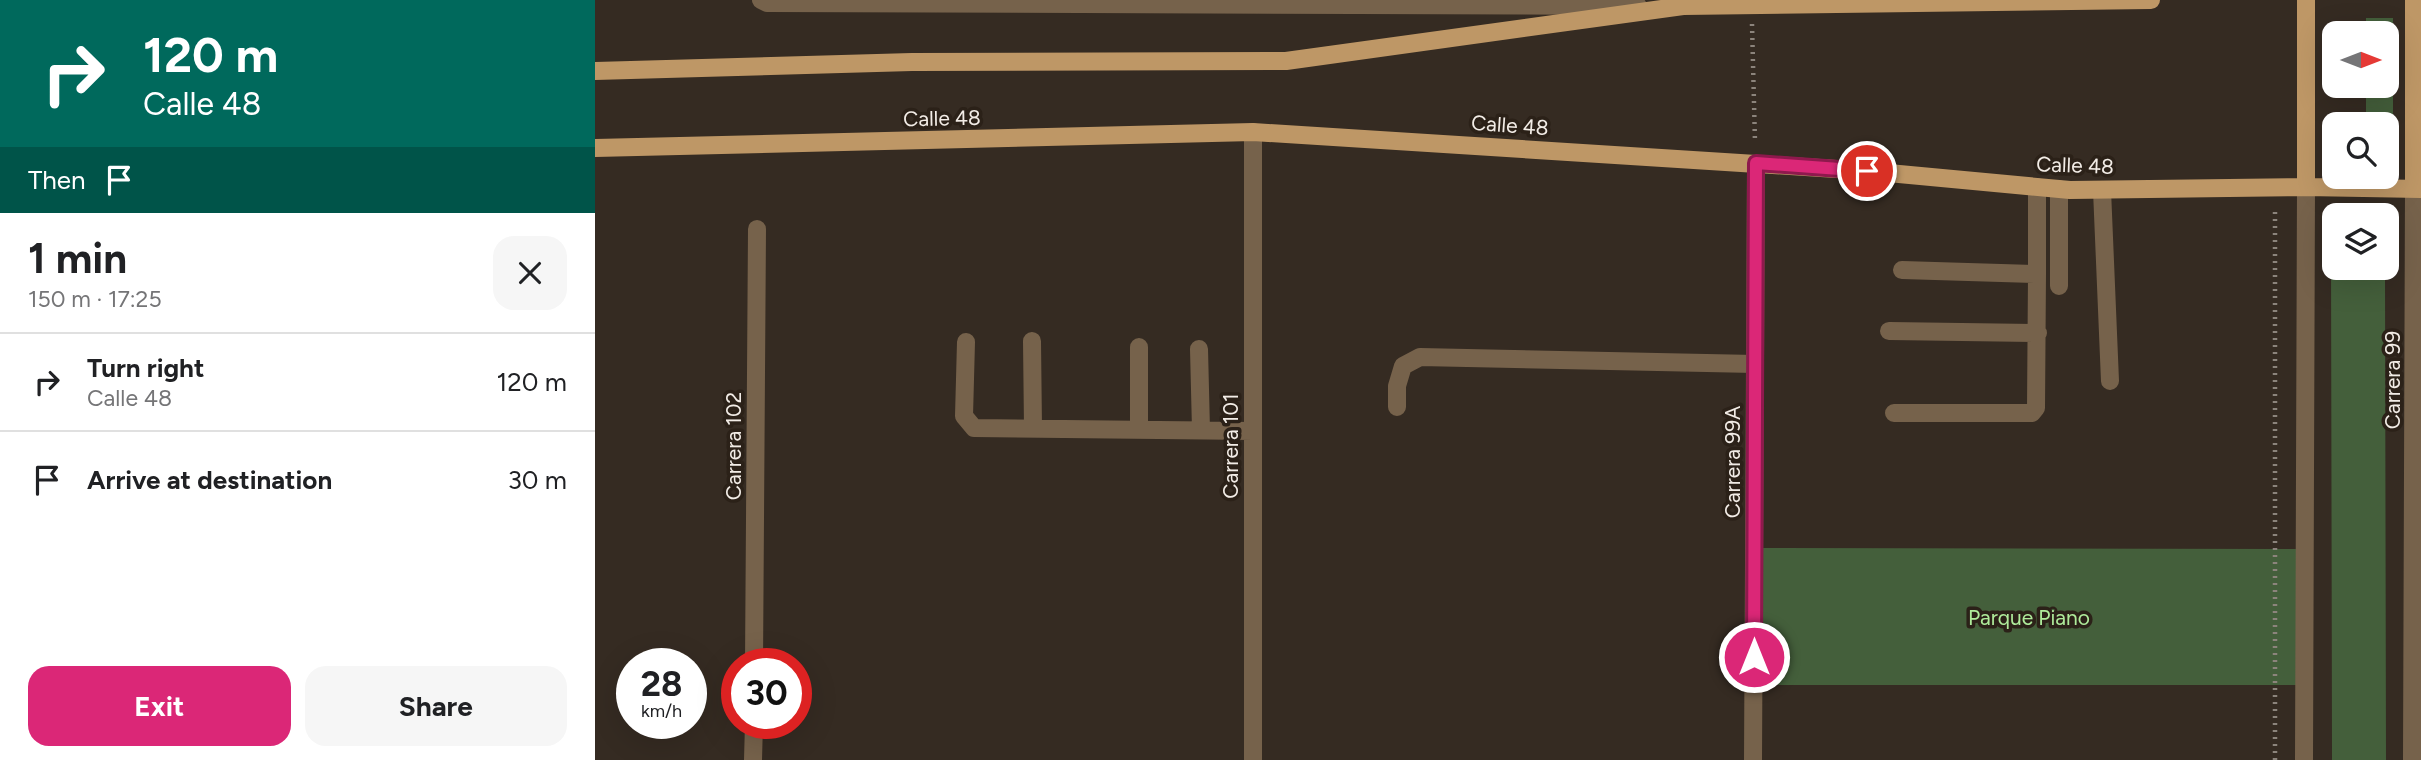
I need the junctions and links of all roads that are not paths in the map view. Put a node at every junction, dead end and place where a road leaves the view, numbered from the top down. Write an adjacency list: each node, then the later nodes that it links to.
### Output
1 (761, 0): 6 (street)
2 (2137, 0): 3 (main road); 9 (main road)
3 (2151, 0)
4 (2307, 0): 16 (main road)
5 (2414, 0): 18 (main road, Carrera 99)
6 (1046, 3): 7 (street)
7 (1083, 3): 8 (street)
8 (1256, 3): 10 (street)
9 (1751, 3): 10 (main road)
10 (1683, 6): 11 (main road)
11 (595, 71)
12 (1253, 132): 13 (main road, Calle 48); 14 (main road, Calle 48); 37 (street, Carrera 101)
13 (595, 148)
14 (1756, 163): 15 (main road, Calle 48); 30 (street, Carrera 99A)
15 (2037, 187): 17 (main road, Calle 48); 22 (street)
16 (2306, 187): 18 (main road, Calle 48); 19 (main road, Calle 48); 43 (street)
17 (2059, 189): 19 (main road, Calle 48); 23 (street)
18 (2418, 189): 44 (street, Carrera 99)
19 (2102, 190): 31 (street)
20 (757, 229): 38 (street, Carrera 102)
21 (1902, 270): 22 (street)
22 (2037, 274): 25 (street)
23 (2059, 286)
24 (1889, 331): 25 (street)
25 (2038, 333): 33 (street)
26 (1032, 341): 34 (street)
27 (966, 342): 34 (street)
28 (1139, 346): 35 (street)
29 (1199, 349): 36 (street)
30 (1755, 364): 32 (street); 42 (street, Carrera 99A)
31 (2110, 381)
32 (1397, 407)
33 (1894, 413)
34 (1033, 428): 35 (street)
35 (1139, 429): 36 (street)
36 (1201, 430): 37 (street)
37 (1253, 431): 41 (street, Carrera 101)
38 (754, 648)
39 (754, 739): 40 (street)
40 (753, 760)
41 (1253, 760)
42 (1753, 760)
43 (2304, 760)
44 (2413, 760)

